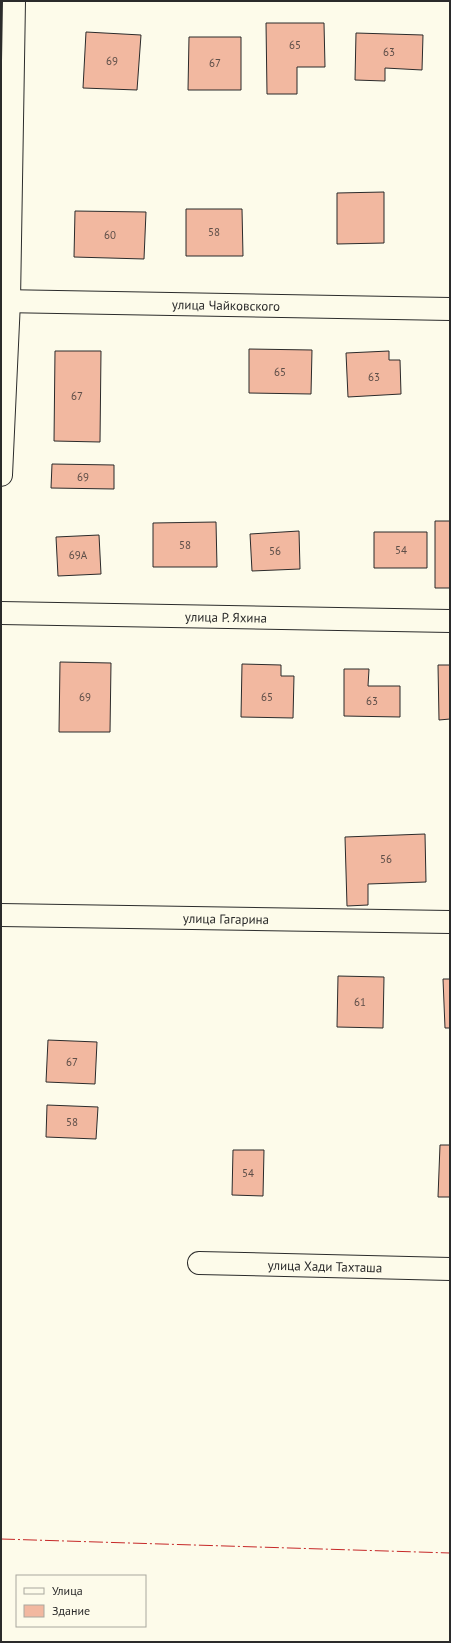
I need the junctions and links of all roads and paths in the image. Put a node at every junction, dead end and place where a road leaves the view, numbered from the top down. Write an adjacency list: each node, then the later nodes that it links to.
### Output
1 (14, 1): 2 (street)
2 (5, 301): 3 (street, улица Чайковского); 4 (street)
3 (450, 309)
4 (1, 475)
5 (1, 613): 6 (street, улица Р. Яхина)
6 (450, 620)
7 (1, 915): 8 (street, улица Гагарина)
8 (450, 922)
9 (200, 1263): 10 (street, улица Хади Тахташа)
10 (450, 1269)

